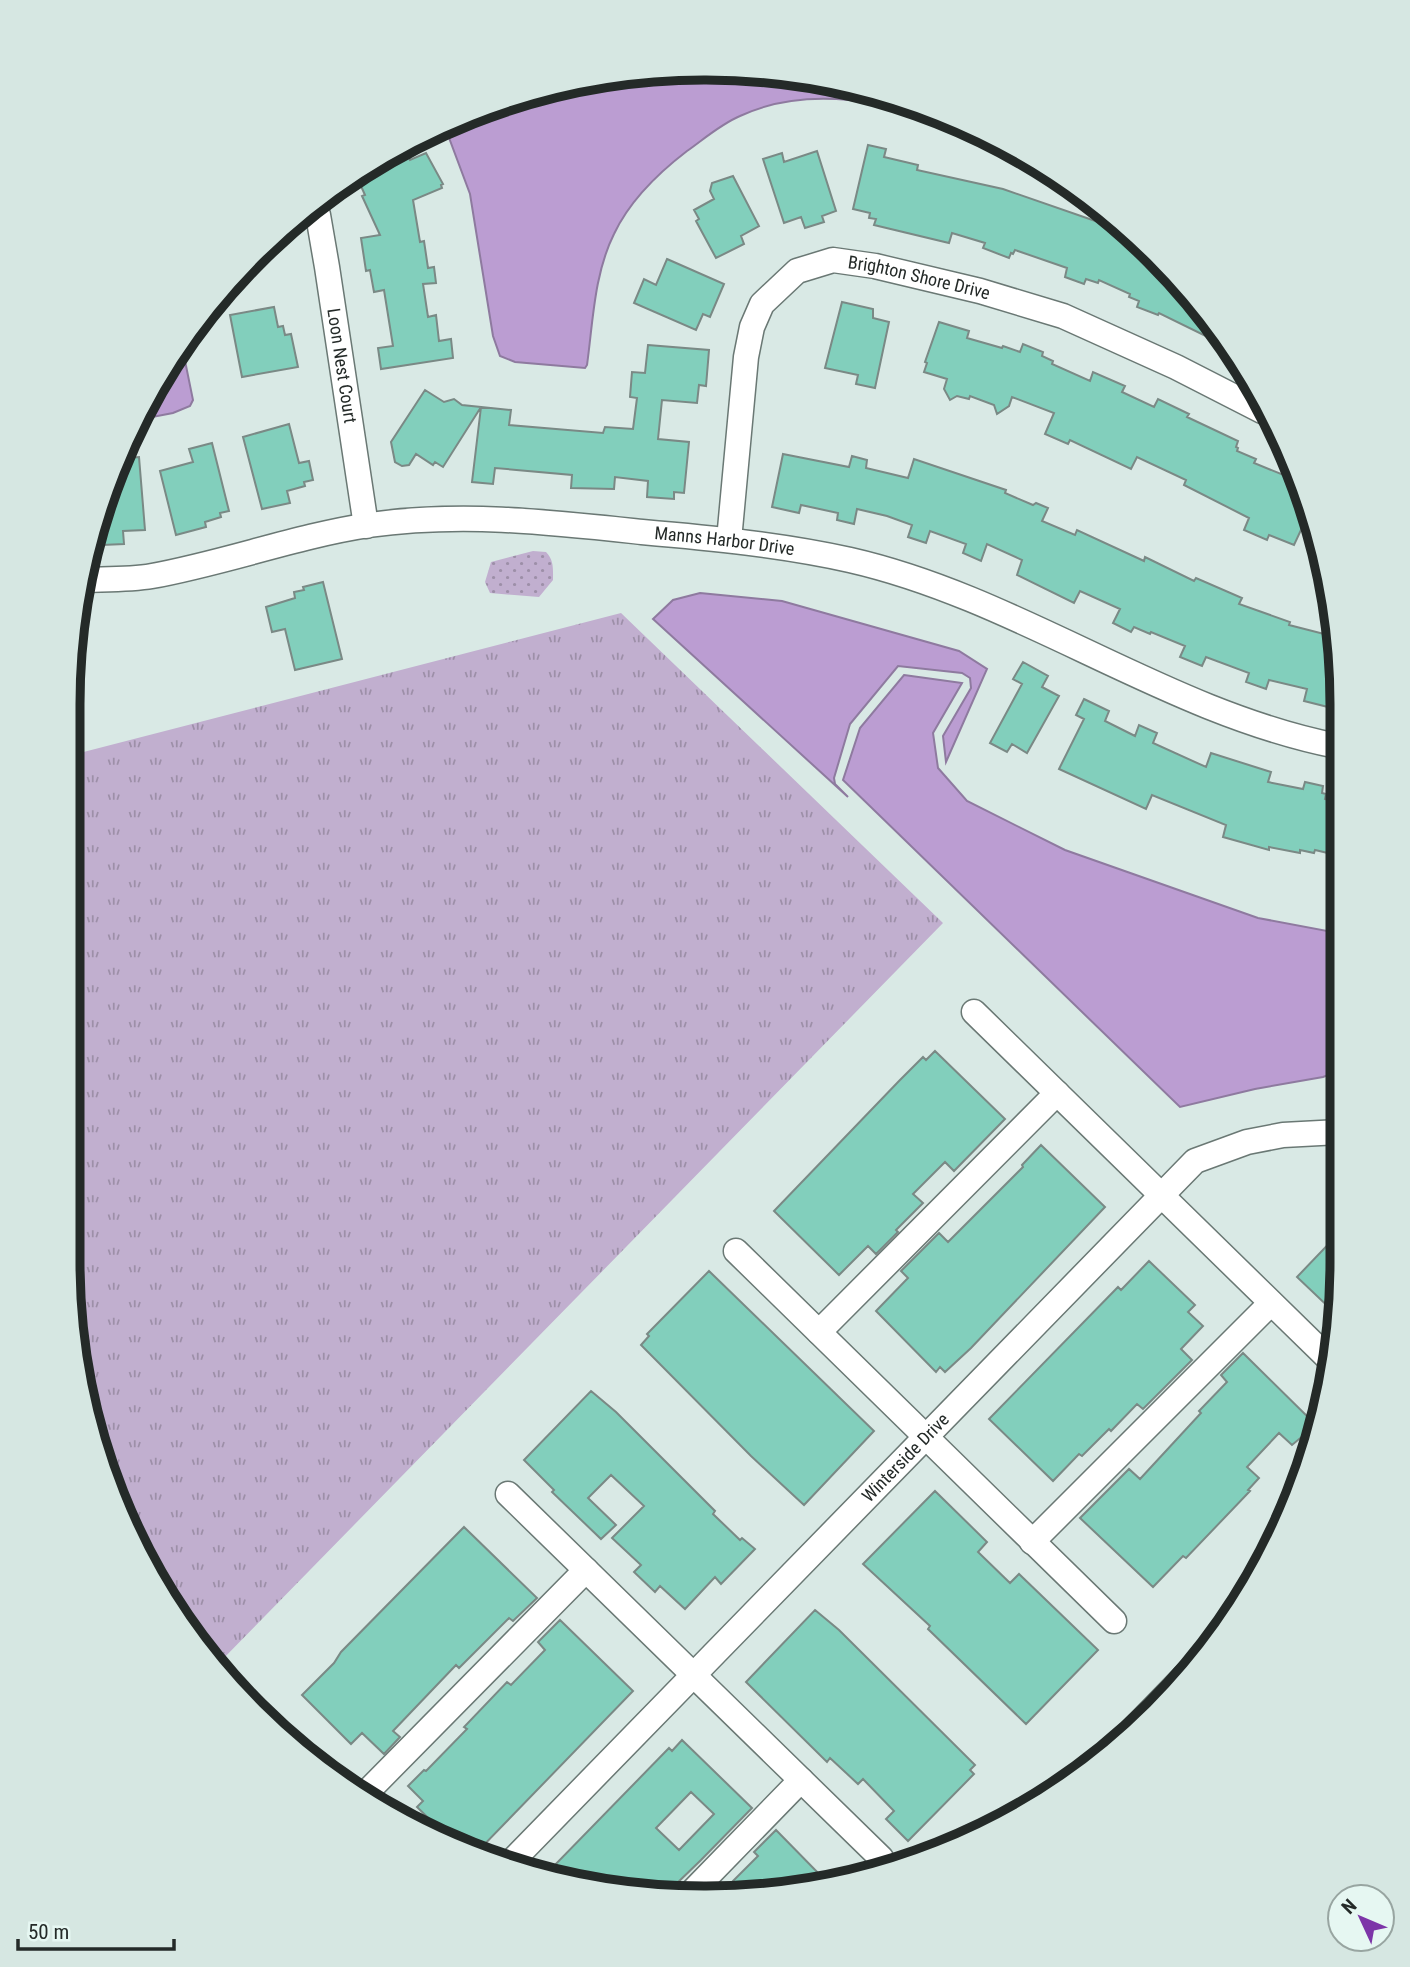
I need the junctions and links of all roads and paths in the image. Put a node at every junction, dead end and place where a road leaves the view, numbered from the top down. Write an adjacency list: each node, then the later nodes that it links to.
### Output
1 (318, 215): 3 (street, Loon Nest Court)
2 (1253, 406): 4 (street, Brighton Shore Drive)
3 (366, 526): 4 (street, Manns Harbor Drive); 5 (street, Manns Harbor Drive)
4 (729, 540): 6 (street, Manns Harbor Drive)
5 (93, 579)
6 (1330, 744)
7 (974, 1012): 8 (street)
8 (1057, 1093): 10 (street); 13 (street)
9 (1330, 1132): 10 (street, Winterside Drive)
10 (1161, 1195): 12 (street); 15 (street, Winterside Drive)
11 (736, 1251): 13 (street)
12 (1271, 1303): 14 (street); 17 (street)
13 (819, 1332): 15 (street)
14 (1323, 1353)
15 (926, 1437): 17 (street); 20 (street, Winterside Drive)
16 (508, 1494): 18 (street)
17 (1032, 1542): 19 (street)
18 (586, 1570): 20 (street); 22 (street)
19 (1114, 1621)
20 (694, 1675): 21 (street); 23 (street, Winterside Drive)
21 (801, 1780): 24 (street); 25 (street)
22 (370, 1789)
23 (516, 1857)
24 (881, 1858)
25 (698, 1886)

